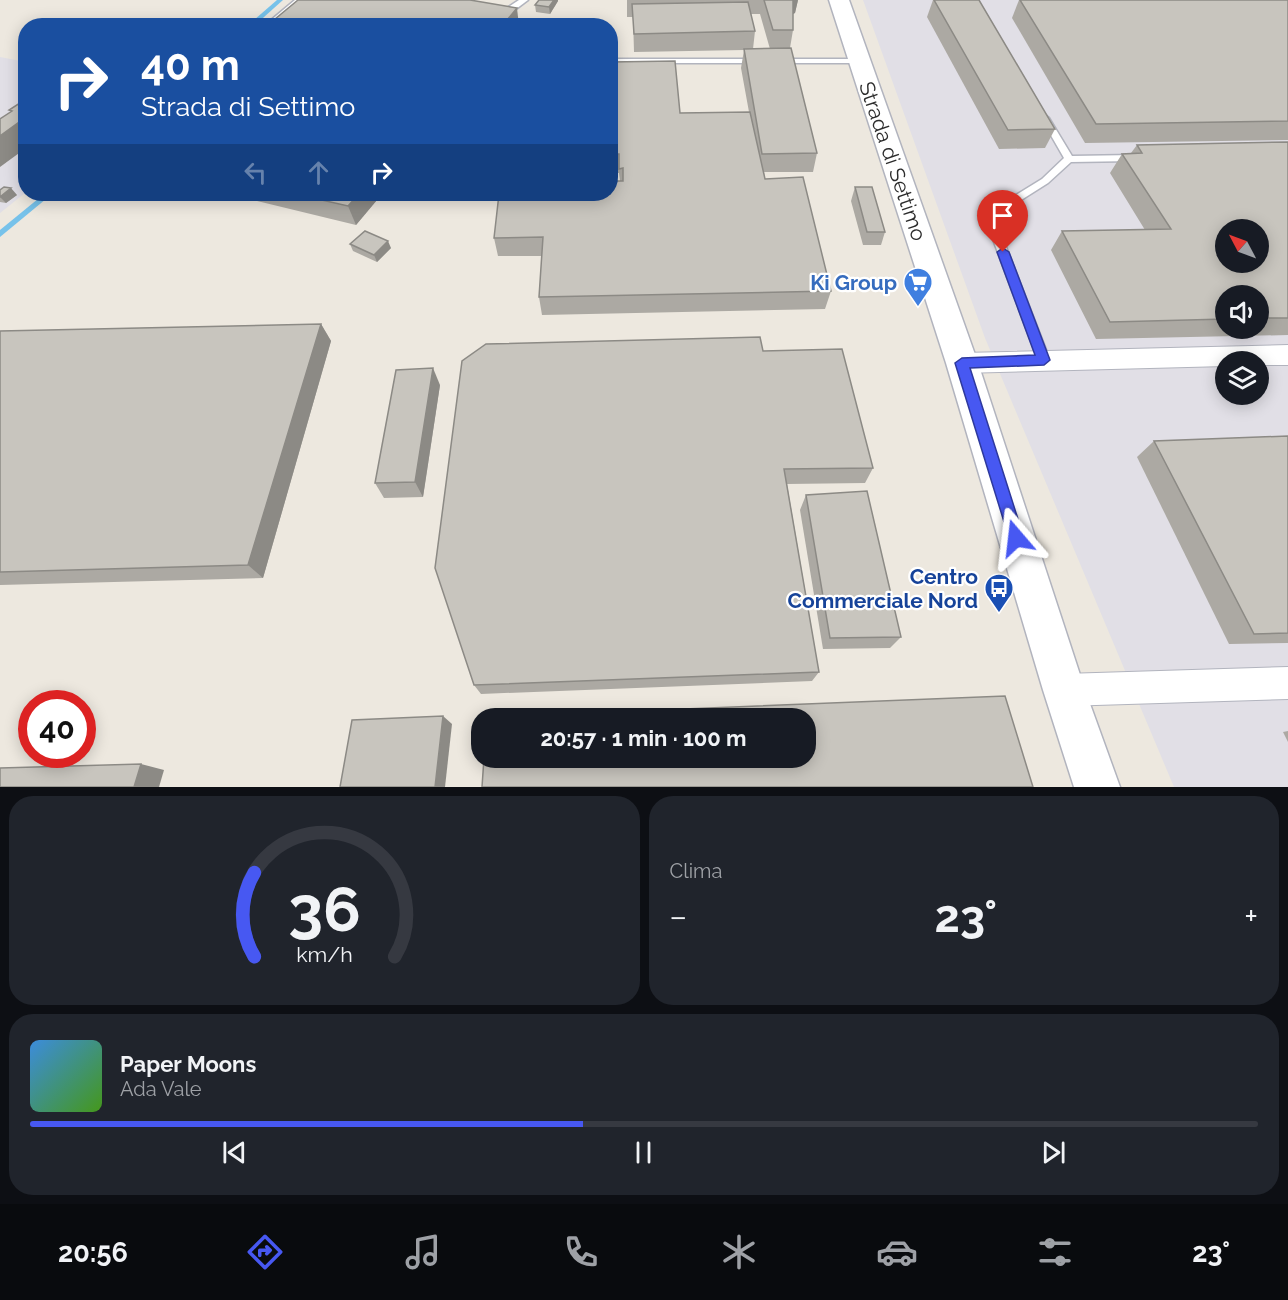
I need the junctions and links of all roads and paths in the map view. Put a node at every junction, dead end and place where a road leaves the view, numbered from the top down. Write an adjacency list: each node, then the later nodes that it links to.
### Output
1 (299, 0): 5 (lane)
2 (839, 0): 7 (street, Strada di Settimo)
3 (518, 2): 4 (lane)
4 (501, 16)
5 (278, 18)
6 (618, 61): 7 (lane)
7 (859, 61): 13 (street, Strada di Settimo)
8 (1040, 110): 10 (lane)
9 (1149, 158): 10 (lane)
10 (1069, 159): 12 (lane)
11 (1288, 354): 12 (street)
12 (1044, 360): 13 (street)
13 (962, 363): 15 (street, Strada di Settimo)
14 (1288, 683): 15 (street)
15 (1064, 690): 16 (street, Strada di Settimo)
16 (1096, 787)

